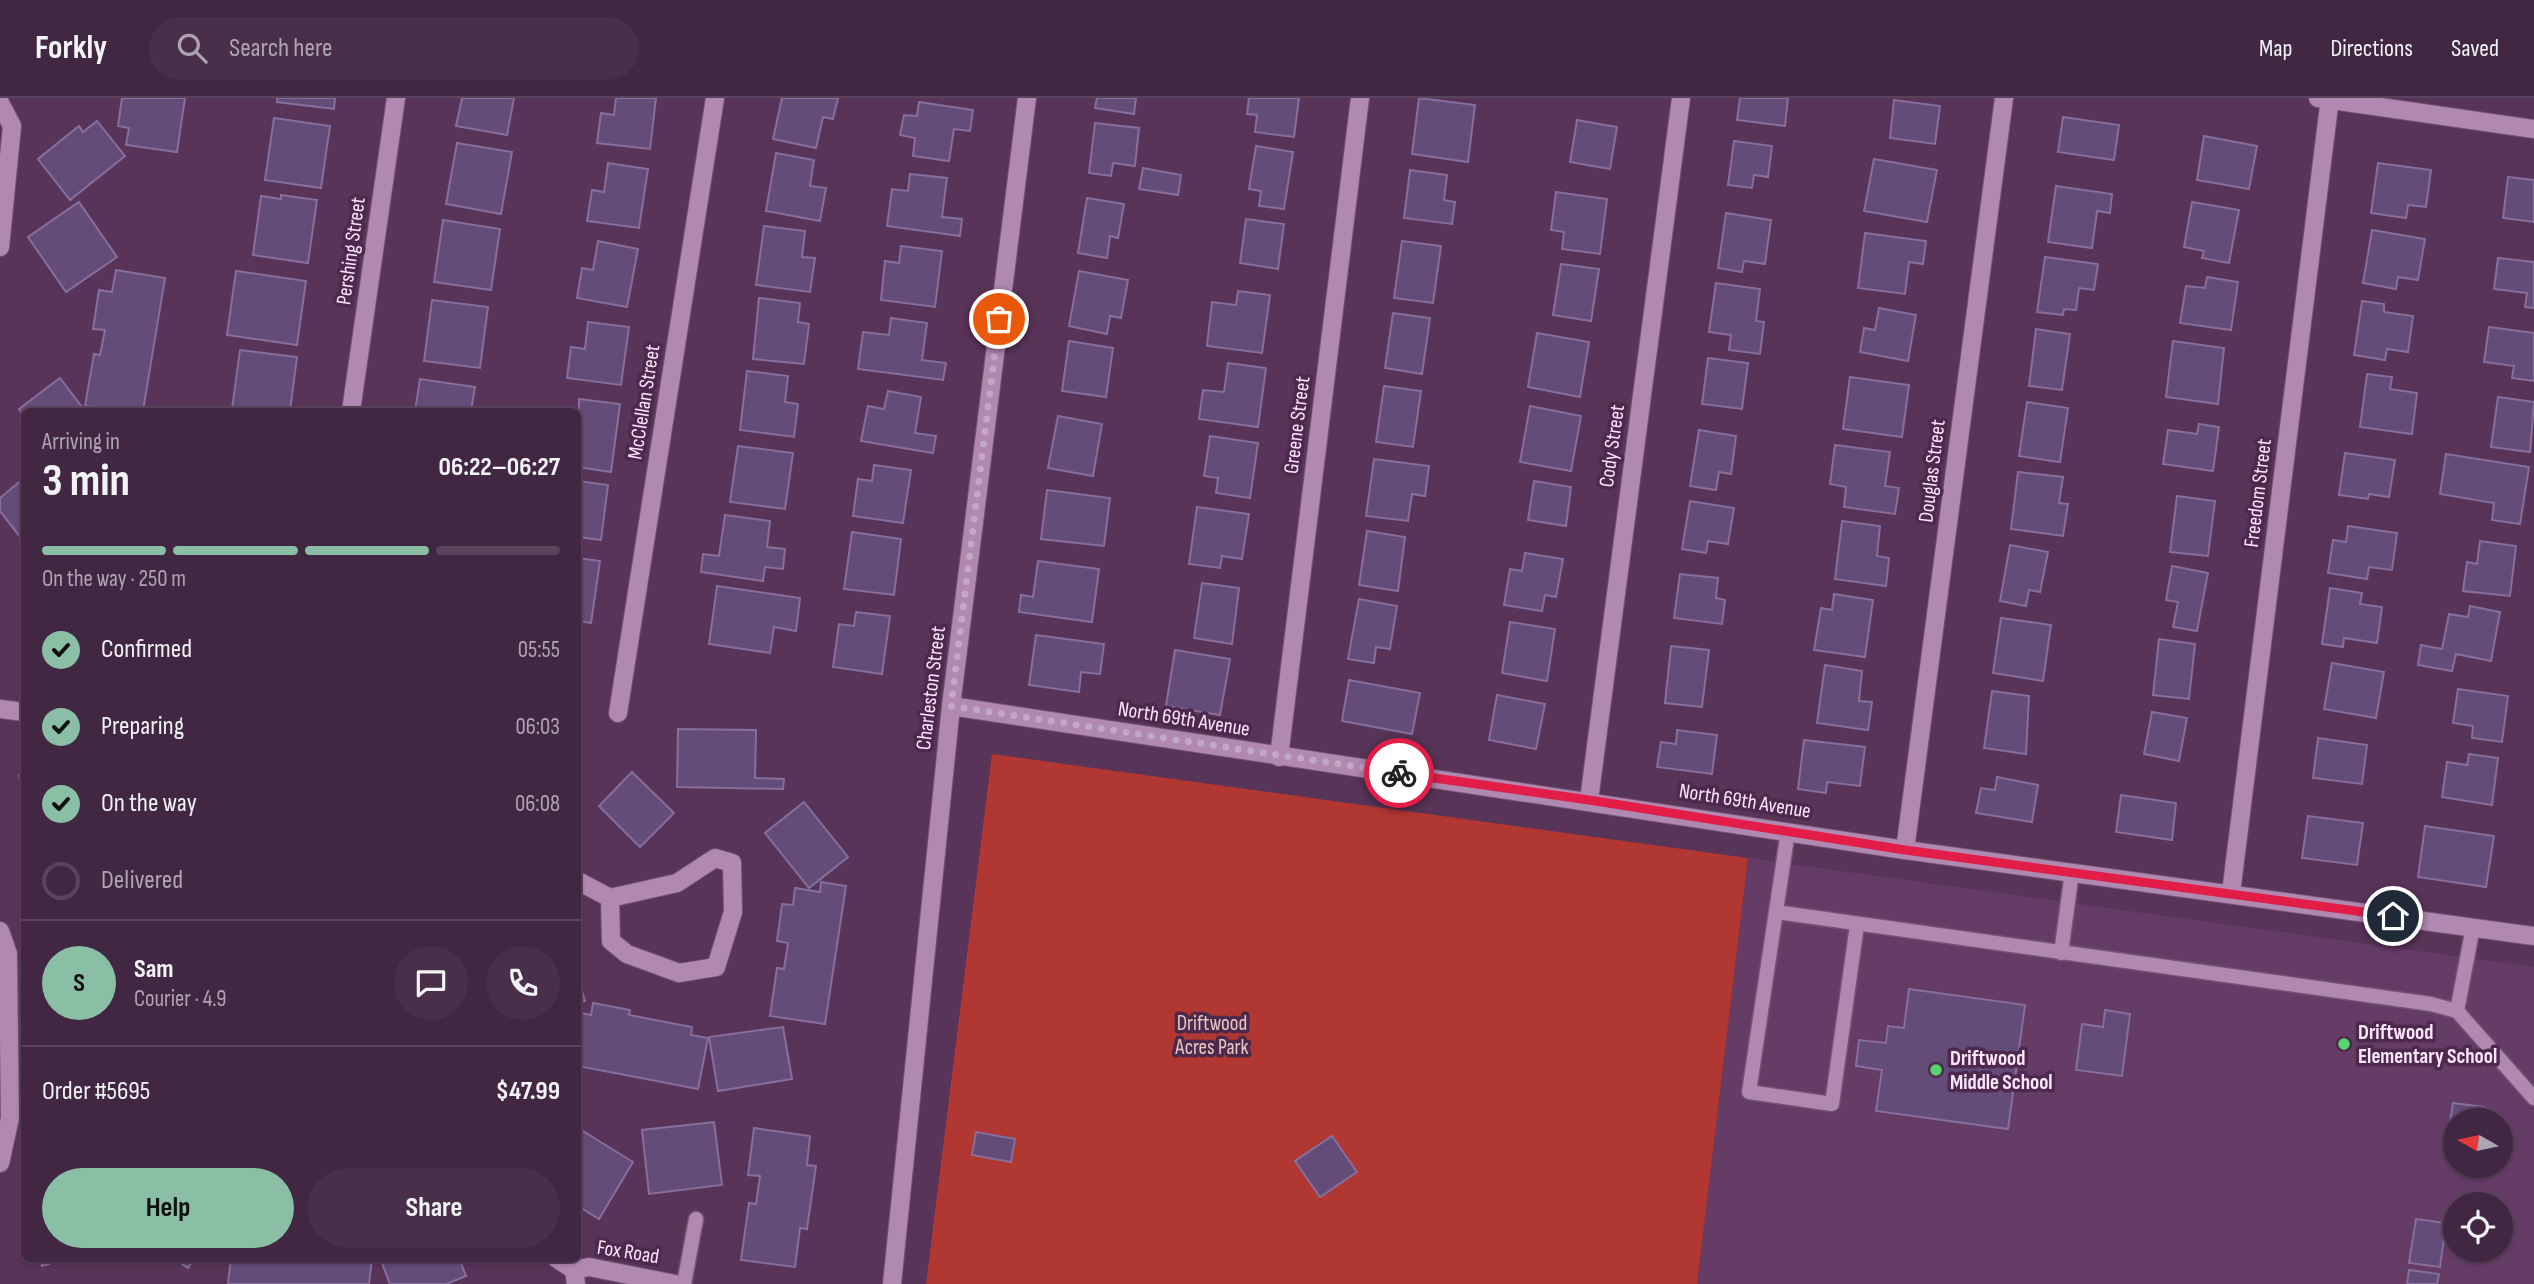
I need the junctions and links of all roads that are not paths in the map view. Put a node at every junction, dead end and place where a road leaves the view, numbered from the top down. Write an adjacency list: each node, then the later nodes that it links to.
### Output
1 (396, 98): 11 (street, Pershing Street)
2 (715, 98): 15 (street, McClellan Street)
3 (1027, 98): 12 (street, Charleston Street)
4 (1360, 98): 16 (street, Greene Street)
5 (1681, 98): 17 (street, Cody Street)
6 (2004, 98): 19 (street, Douglas Street)
7 (2326, 98): 9 (street); 22 (street, Freedom Street)
8 (0, 103): 10 (street)
9 (2534, 130)
10 (0, 247)
11 (351, 408)
12 (951, 706): 16 (street, North 69th Avenue); 39 (street, Charleston Street)
13 (0, 709): 14 (street)
14 (21, 712)
15 (618, 713)
16 (1279, 757): 17 (street, North 69th Avenue)
17 (1589, 800): 18 (street, North 69th Avenue)
18 (1788, 831): 19 (street, North 69th Avenue); 24 (lane)
19 (1905, 850): 20 (street, North 69th Avenue)
20 (2072, 872): 22 (street, North 69th Avenue); 29 (lane)
21 (581, 883): 23 (street)
22 (2231, 893): 26 (street, North 69th Avenue)
23 (610, 898): 23 (street)
24 (1776, 912): 25 (lane); 25 (lane)
25 (1857, 925): 29 (lane)
26 (2473, 927): 28 (street, North 69th Avenue); 30 (lane)
27 (0, 931): 32 (street)
28 (2534, 936)
29 (2061, 953): 30 (lane)
30 (2456, 1011): 31 (lane)
31 (2534, 1098)
32 (17, 1119): 33 (street)
33 (0, 1163)
34 (696, 1219): 38 (lane)
35 (560, 1262): 36 (street, Fox Road)
36 (575, 1277): 37 (street, Fox Road)
37 (675, 1284)
38 (684, 1284)
39 (891, 1284)

